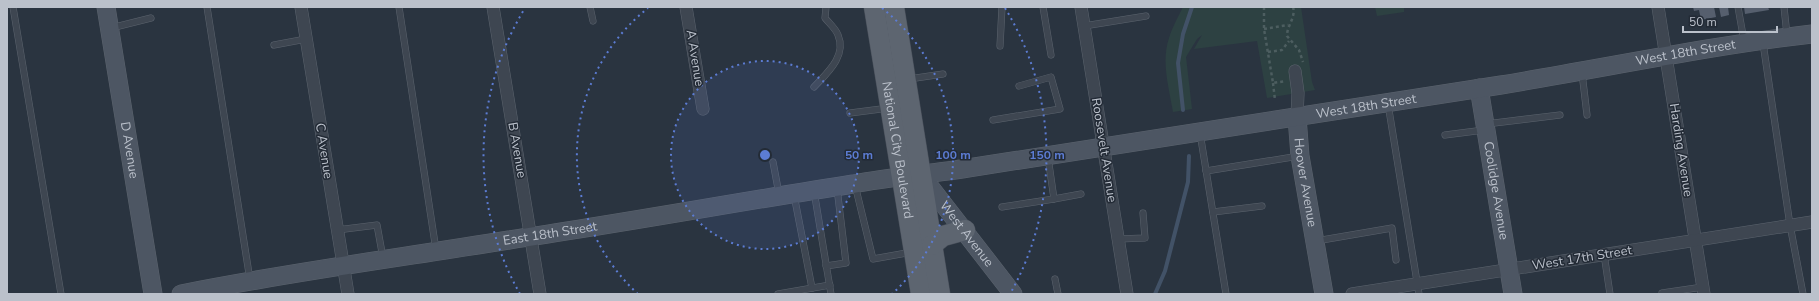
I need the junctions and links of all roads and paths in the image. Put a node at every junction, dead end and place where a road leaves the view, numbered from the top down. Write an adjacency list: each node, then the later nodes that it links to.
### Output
1 (13, 7): 98 (lane)
2 (106, 7): 25 (main road, D Avenue)
3 (207, 7): 92 (lane)
4 (301, 7): 29 (street, C Avenue)
5 (399, 7): 83 (lane)
6 (493, 7): 78 (street, B Avenue)
7 (590, 7): 22 (lane)
8 (686, 7): 49 (street, A Avenue)
9 (826, 7): 44 (lane)
10 (874, 7): 48 (main road, National City Boulevard)
11 (894, 7): 41 (main road, National City Boulevard)
12 (1002, 7): 34 (lane)
13 (1043, 7): 36 (lane)
14 (1081, 7): 24 (street, Roosevelt Avenue)
15 (1264, 7): 26 (path)
16 (1293, 7): 23 (path)
17 (1658, 7): 37 (street, Harding Avenue)
18 (1738, 7): 32 (lane)
19 (1784, 7): 28 (lane)
20 (1146, 16): 24 (lane)
21 (151, 18): 25 (lane)
22 (593, 21)
23 (1288, 25): 26 (path); 31 (path)
24 (1084, 26): 58 (street, Roosevelt Avenue)
25 (109, 28): 99 (main road, D Avenue)
26 (1264, 29): 35 (path)
27 (1812, 34): 28 (main road, West 18th Street)
28 (1787, 36): 30 (main road, West 18th Street)
29 (306, 39): 33 (lane); 76 (street, C Avenue)
30 (1762, 40): 32 (main road, West 18th Street); 75 (lane)
31 (1289, 41): 35 (path); 39 (path)
32 (1744, 43): 37 (main road, West 18th Street)
33 (274, 45)
34 (1000, 46)
35 (1268, 52): 42 (path)
36 (1051, 56)
37 (1667, 56): 38 (main road, West 18th Street); 81 (street, Harding Avenue)
38 (1581, 71): 45 (main road, West 18th Street); 52 (lane)
39 (1298, 72): 42 (path); 53 (street, Hoover Avenue)
40 (943, 74): 41 (lane)
41 (905, 79): 63 (main road, National City Boulevard)
42 (1273, 83): 46 (path)
43 (1019, 86): 54 (lane)
44 (814, 87)
45 (1479, 88): 47 (main road, West 18th Street); 55 (main road, Coolidge Avenue)
46 (1275, 100)
47 (1388, 102): 53 (main road, West 18th Street); 95 (lane)
48 (890, 108): 50 (lane); 63 (main road, National City Boulevard)
49 (703, 109)
50 (850, 113)
51 (1560, 115): 55 (lane)
52 (1587, 115)
53 (1297, 117): 56 (main road, West 18th Street); 60 (main road, Hoover Avenue)
54 (994, 120)
55 (1485, 127): 57 (lane); 90 (main road, Coolidge Avenue)
56 (1200, 131): 58 (main road, West 18th Street); 62 (lane)
57 (1445, 135)
58 (1102, 146): 59 (main road, West 18th Street); 79 (street, Roosevelt Avenue)
59 (1048, 155): 63 (main road, West 18th Street); 69 (lane)
60 (1300, 156): 62 (lane); 80 (main road, Hoover Avenue)
61 (773, 162): 67 (lane)
62 (1206, 171): 72 (lane)
63 (910, 175): 64 (main road, East 18th Street); 77 (main road, West Avenue); 82 (main road, National City Boulevard); 84 (main road, National City Boulevard)
64 (855, 183): 65 (main road, East 18th Street); 84 (lane)
65 (837, 186): 66 (main road, East 18th Street); 89 (lane)
66 (814, 190): 67 (main road, East 18th Street); 89 (lane)
67 (787, 194): 78 (main road, East 18th Street); 94 (lane)
68 (1081, 194): 69 (lane)
69 (1054, 199): 71 (lane)
70 (1262, 206): 72 (lane)
71 (1002, 207)
72 (1213, 212): 110 (lane)
73 (1143, 213): 79 (lane)
74 (1812, 222): 75 (street, West 17th Street)
75 (1790, 225): 81 (street, West 17th Street); 115 (lane)
76 (337, 230): 86 (lane); 88 (street, C Avenue)
77 (965, 230): 82 (main road); 107 (main road, West Avenue)
78 (532, 237): 83 (main road, East 18th Street); 102 (street, B Avenue)
79 (1118, 239): 109 (street, Roosevelt Avenue)
80 (1315, 241): 87 (lane); 111 (main road, Hoover Avenue)
81 (1695, 241): 85 (street, West 17th Street); 96 (street, Harding Avenue)
82 (932, 245): 106 (main road, National City Boulevard)
83 (437, 252): 86 (main road, East 18th Street)
84 (914, 252): 105 (main road, National City Boulevard)
85 (1604, 254): 90 (street, West 17th Street); 114 (lane)
86 (384, 260): 88 (main road, East 18th Street)
87 (1396, 260)
88 (343, 266): 92 (main road, East 18th Street); 101 (street, C Avenue)
89 (826, 266): 93 (lane)
90 (1509, 269): 95 (street, West 17th Street); 113 (main road, Coolidge Avenue)
91 (1055, 278): 108 (lane)
92 (250, 280): 100 (main road, East 18th Street)
93 (830, 285): 94 (lane); 104 (lane)
94 (812, 288): 103 (lane)
95 (1418, 290): 112 (street, West 17th Street)
96 (1704, 291): 97 (lane)
97 (1662, 292)
98 (61, 294)
99 (153, 294)
100 (181, 294)
101 (348, 294)
102 (540, 294)
103 (778, 294)
104 (831, 294)
105 (921, 294)
106 (940, 294)
107 (1013, 294)
108 (1058, 294)
109 (1124, 294)
110 (1226, 294)
111 (1324, 294)
112 (1352, 294)
113 (1513, 294)
114 (1610, 294)
115 (1803, 294)

